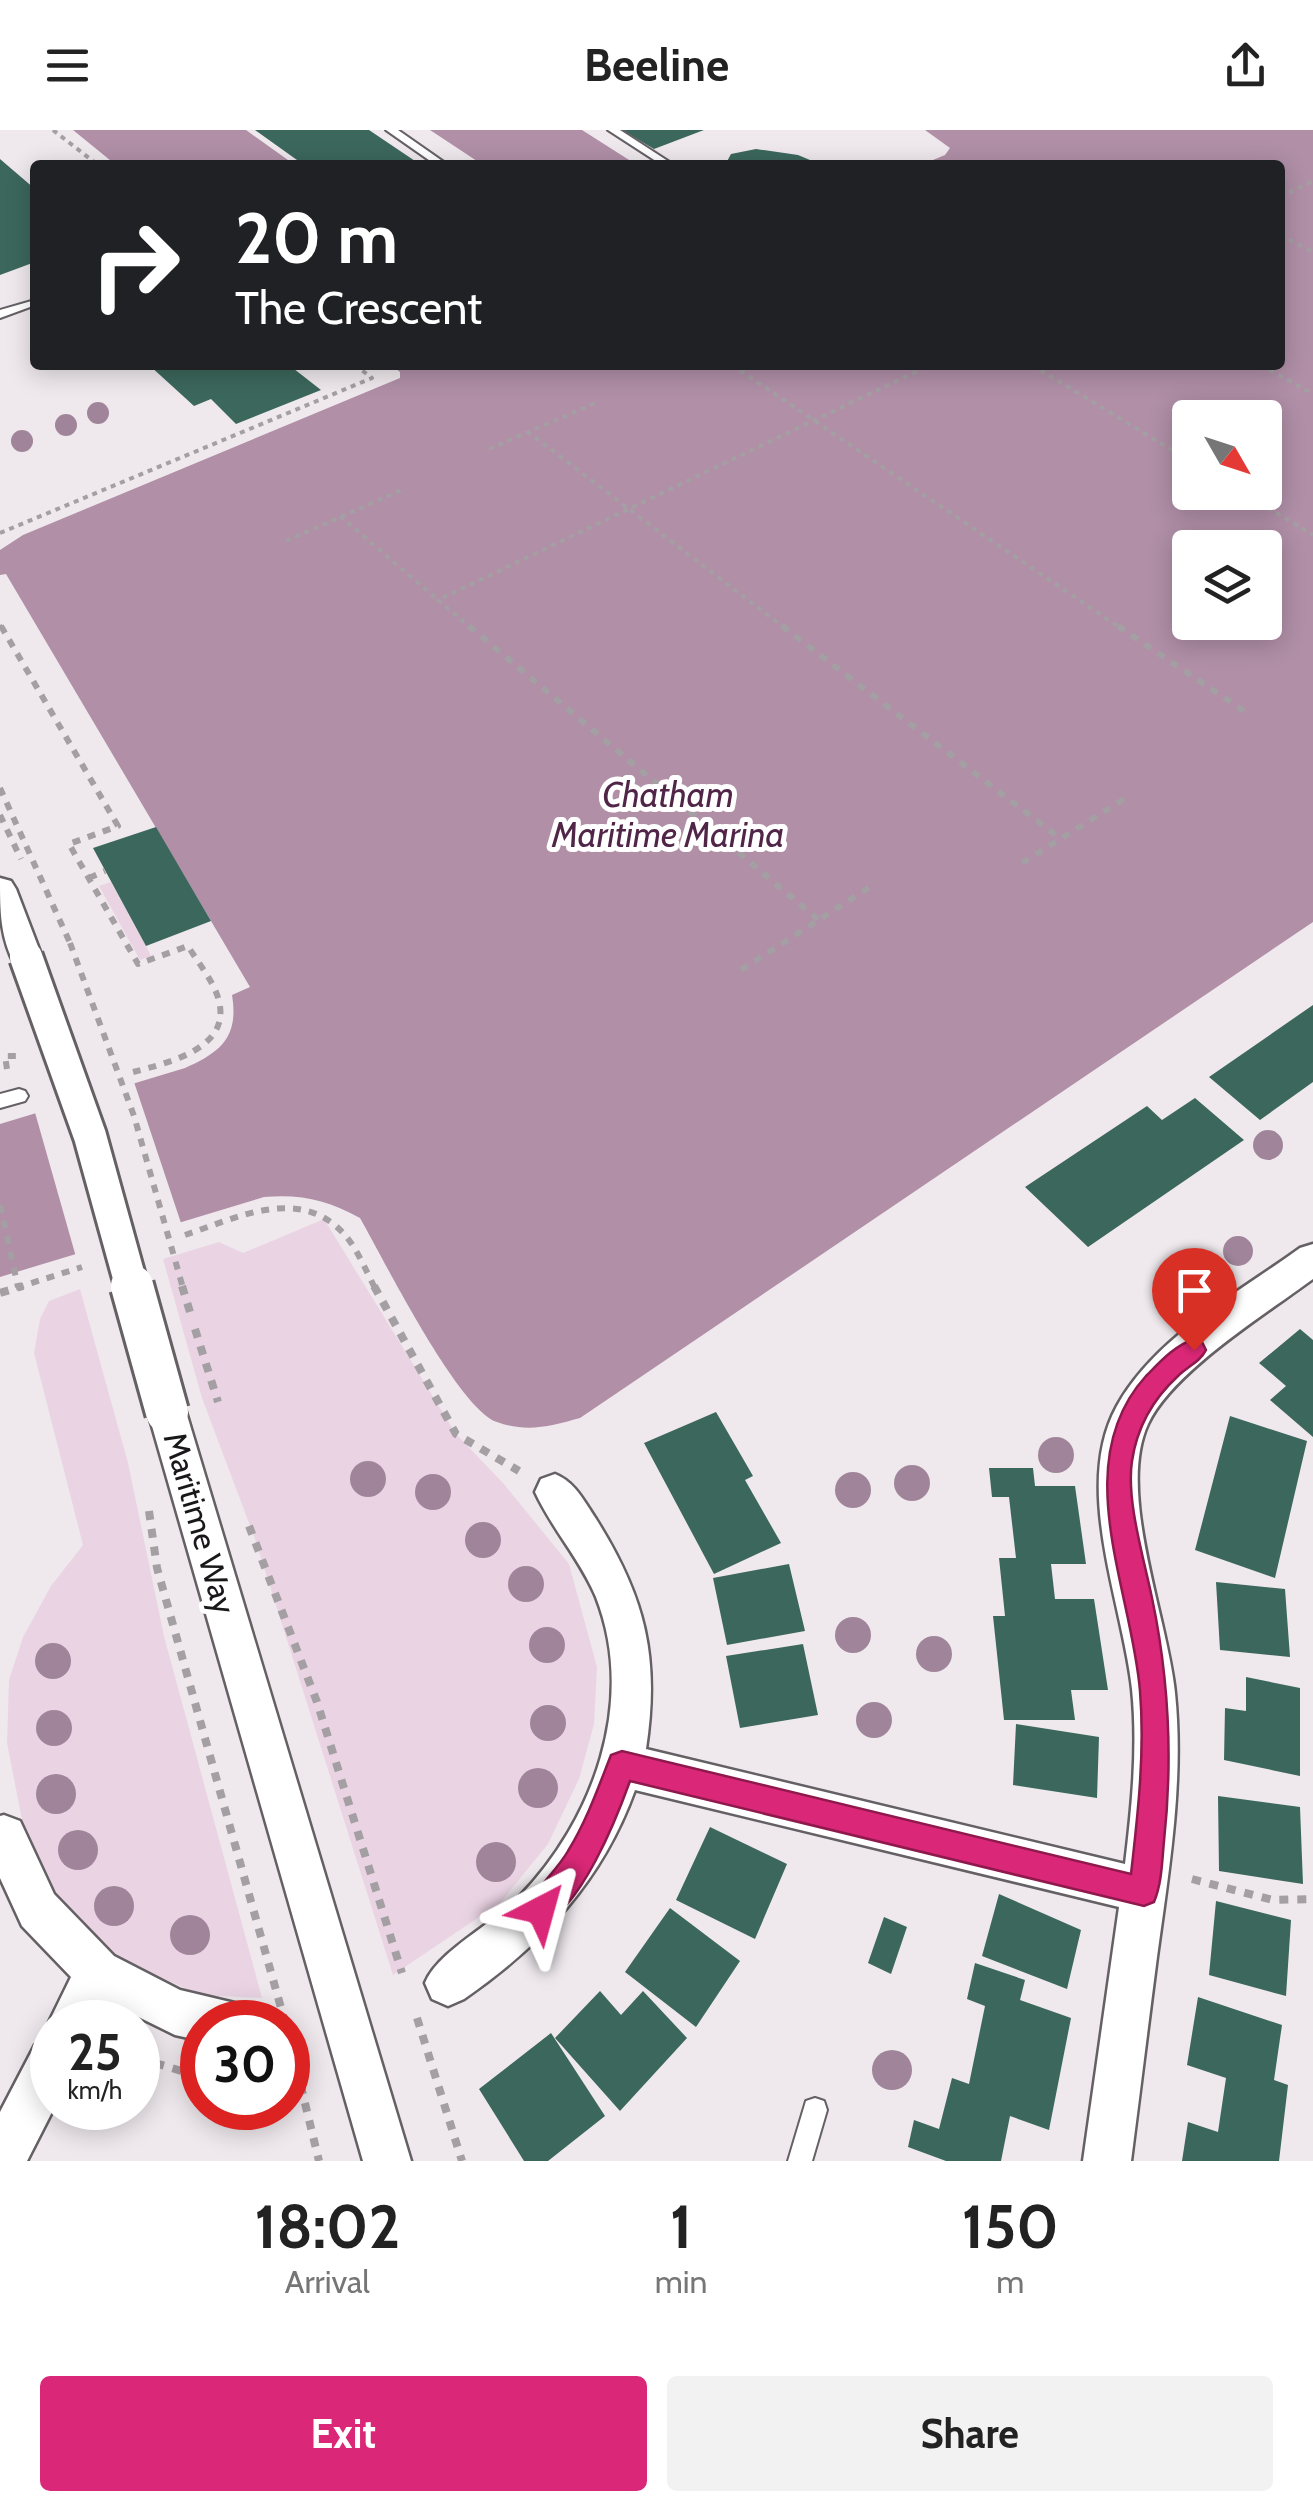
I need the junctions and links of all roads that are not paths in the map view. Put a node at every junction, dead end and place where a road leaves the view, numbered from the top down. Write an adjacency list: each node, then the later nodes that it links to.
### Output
1 (392, 130): 3 (lane)
2 (613, 130): 4 (lane)
3 (436, 160)
4 (661, 160)
5 (30, 304): 6 (lane)
6 (0, 314)
7 (0, 889): 22 (street, Maritime Way, bridge)
8 (19, 1096): 9 (lane)
9 (0, 1101)
10 (1313, 1259): 14 (street)
11 (555, 1492): 12 (street)
12 (622, 1765): 14 (street); 16 (street)
13 (4, 1837): 15 (street)
14 (1145, 1880): 24 (street)
15 (98, 1972): 17 (street); 18 (street)
16 (422, 1989)
17 (83, 2000)
18 (180, 2013)
19 (30, 2106): 21 (street)
20 (814, 2110): 23 (lane)
21 (2, 2161)
22 (388, 2161)
23 (800, 2161)
24 (1106, 2161)

